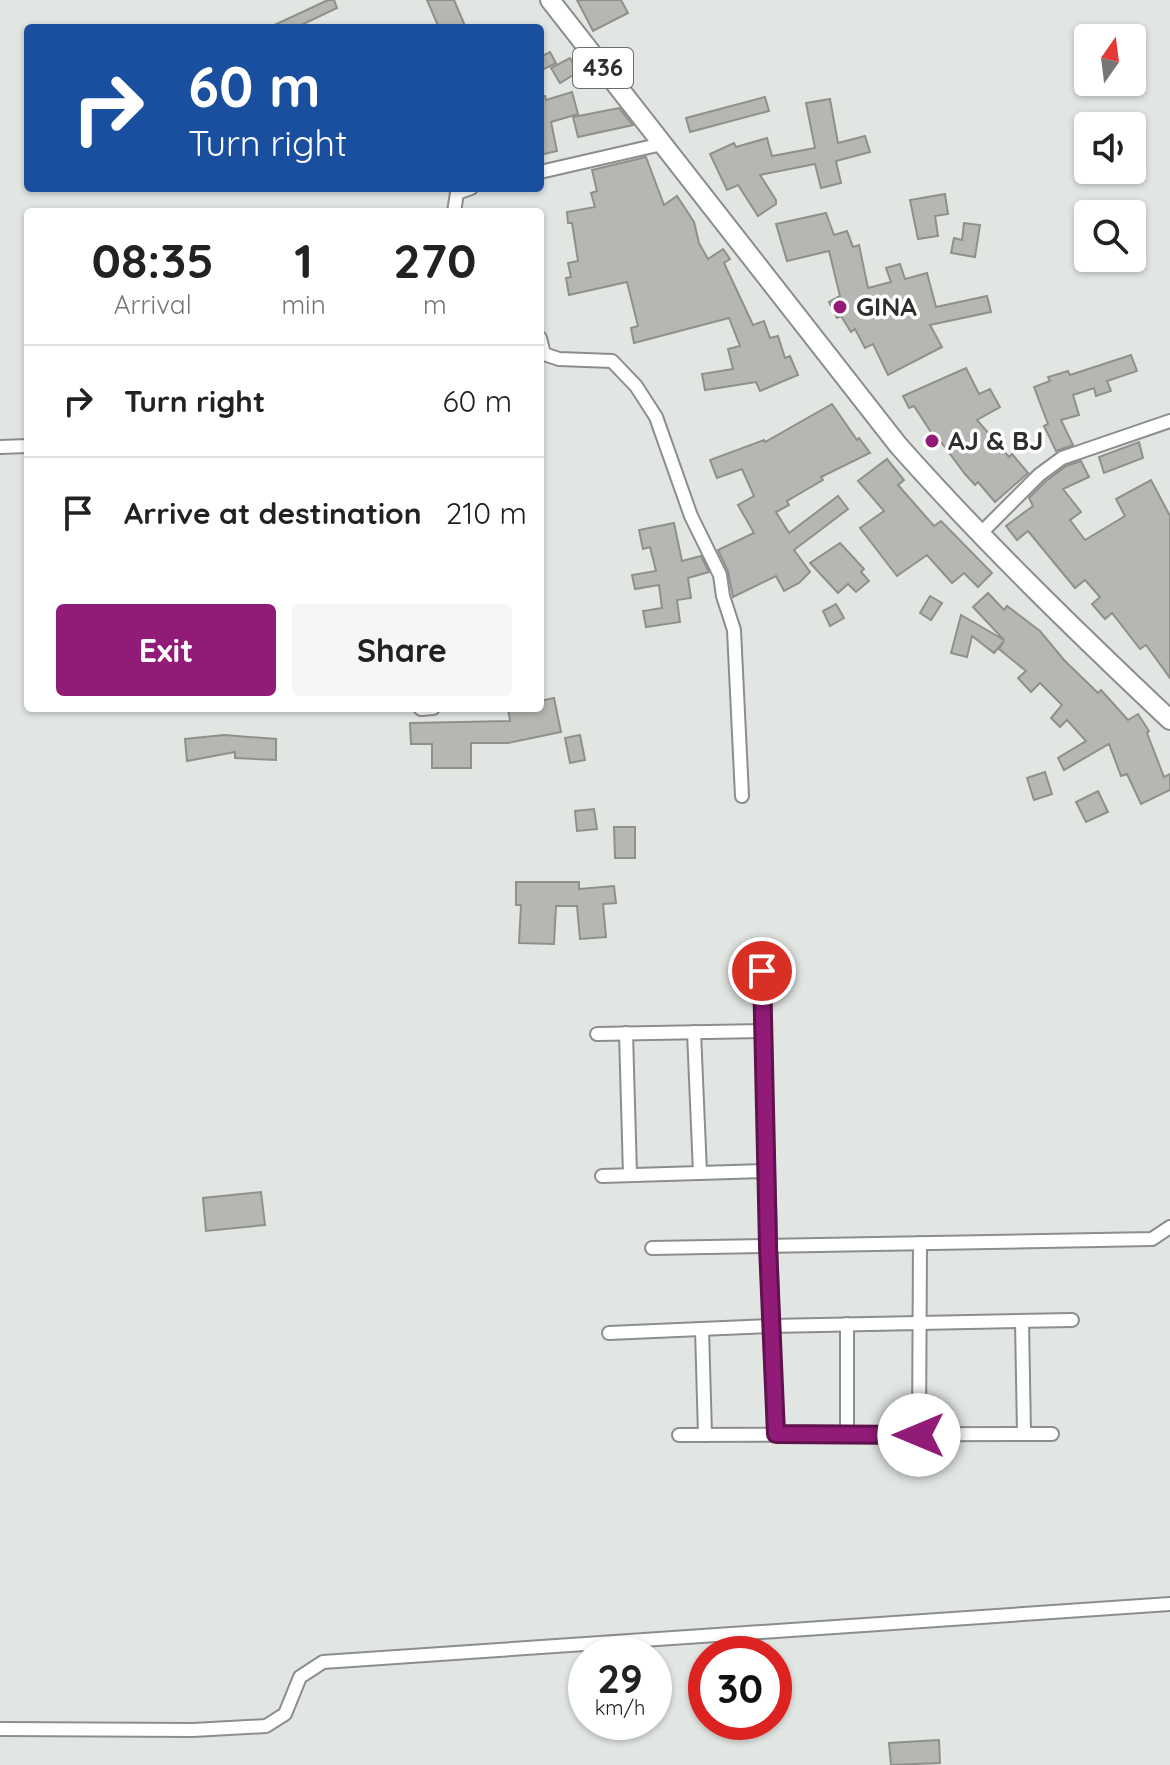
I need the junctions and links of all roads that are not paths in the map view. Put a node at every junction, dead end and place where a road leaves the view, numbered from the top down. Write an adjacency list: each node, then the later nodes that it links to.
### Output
1 (550, 0): 2 (main road, 436)
2 (662, 144): 3 (street); 8 (main road, 436)
3 (544, 171)
4 (544, 354): 10 (street)
5 (1170, 421): 8 (street)
6 (24, 446): 7 (street)
7 (0, 447)
8 (981, 533): 9 (main road, 436)
9 (1170, 720)
10 (742, 796)
11 (762, 971): 12 (street)
12 (763, 1031): 13 (street); 16 (street)
13 (694, 1032): 14 (street); 17 (street)
14 (626, 1033): 15 (street); 18 (street)
15 (597, 1034)
16 (766, 1171): 17 (street); 22 (street)
17 (700, 1173): 18 (street)
18 (630, 1175): 19 (street)
19 (602, 1176)
20 (1170, 1227): 21 (street)
21 (920, 1243): 22 (street); 26 (street)
22 (768, 1246): 23 (street); 28 (street)
23 (652, 1248)
24 (1072, 1320): 25 (street)
25 (1022, 1321): 26 (street); 33 (street)
26 (920, 1323): 27 (street); 37 (street)
27 (847, 1324): 28 (street); 32 (street)
28 (771, 1326): 29 (street); 31 (street)
29 (702, 1329): 30 (street); 36 (street)
30 (609, 1333)
31 (776, 1434): 32 (street); 36 (street)
32 (847, 1434): 37 (street)
33 (1024, 1434): 34 (street); 37 (street)
34 (1052, 1434)
35 (679, 1435): 36 (street)
36 (705, 1435)
37 (919, 1435)
38 (1170, 1604): 39 (street)
39 (0, 1729)

